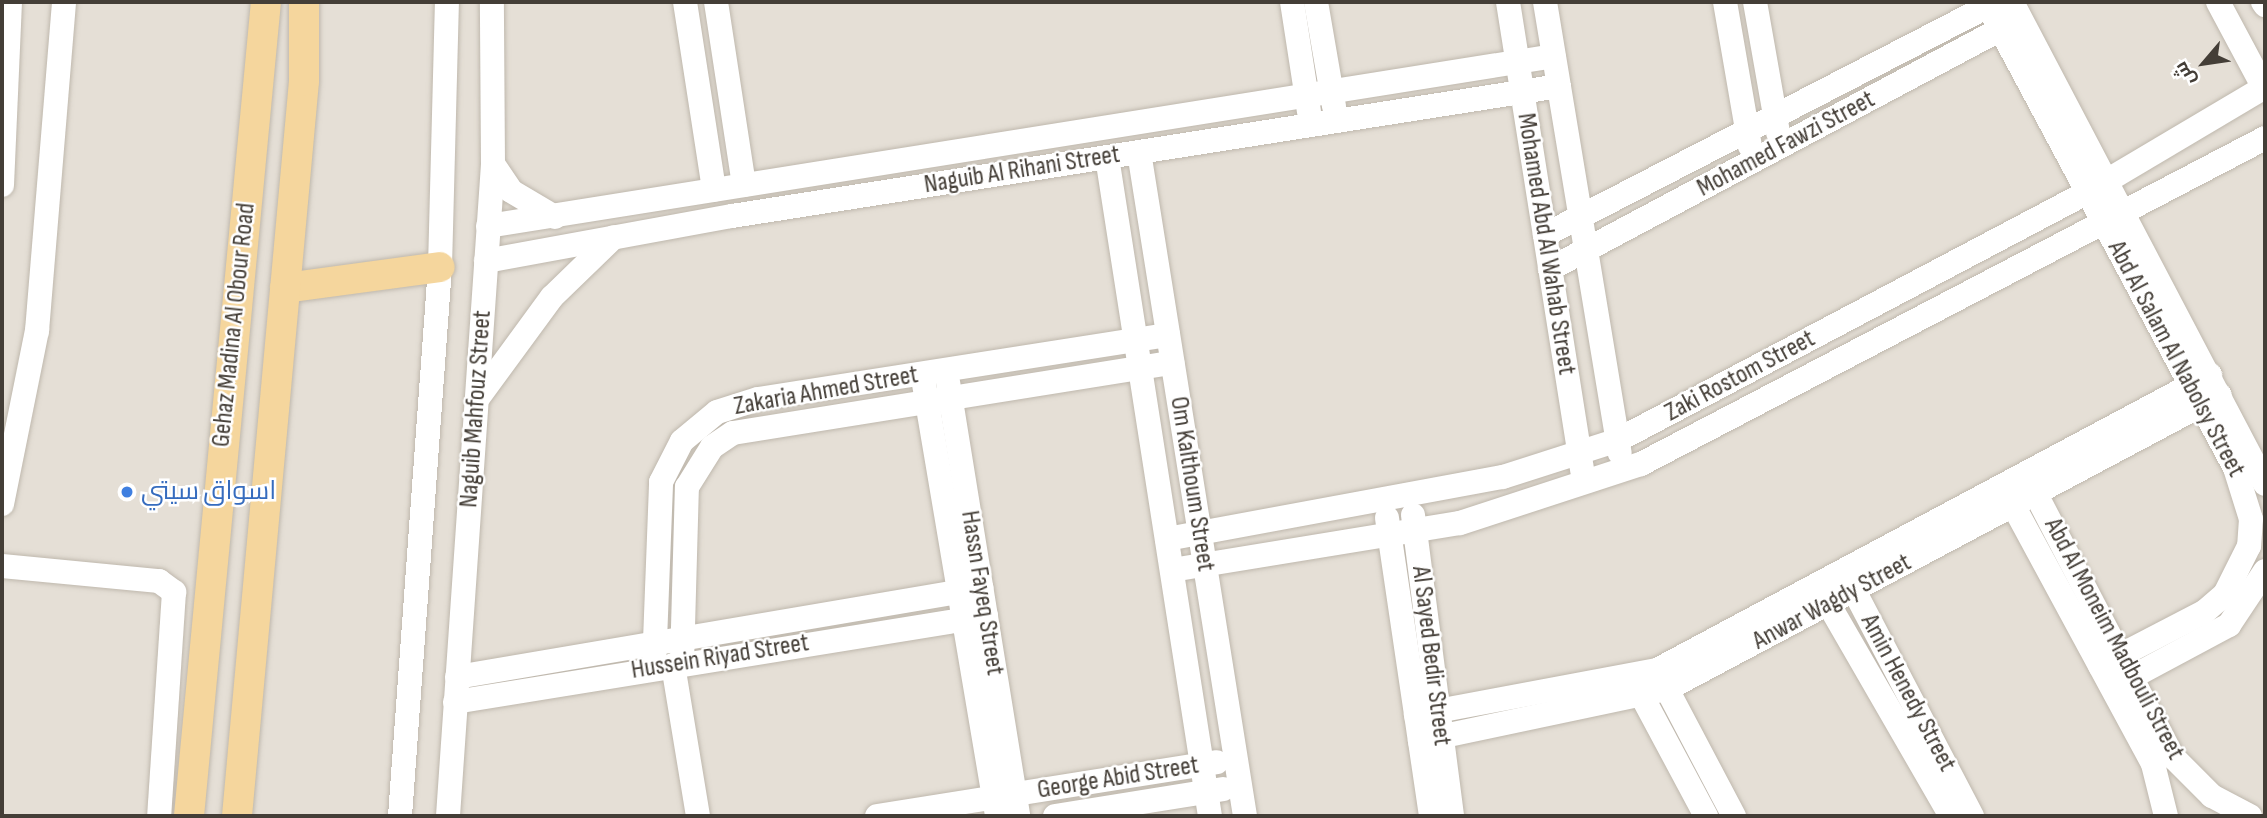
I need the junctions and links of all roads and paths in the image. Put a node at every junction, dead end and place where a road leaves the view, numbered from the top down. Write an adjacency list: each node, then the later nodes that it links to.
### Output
1 (10, 2): 28 (street)
2 (64, 2): 63 (street)
3 (266, 2): 54 (main road, Gehaz Madina Al Obour Road)
4 (304, 2): 51 (main road, Gehaz Madina Al Obour Road)
5 (447, 2): 49 (street, Naguib Mahfouz Street)
6 (492, 2): 34 (street, Naguib Mahfouz Street)
7 (685, 2): 39 (street)
8 (717, 2): 37 (street)
9 (1292, 2): 23 (street)
10 (1316, 2): 22 (street)
11 (1508, 2): 18 (street, Mohamed Abd Al Wahab Street)
12 (1545, 2): 17 (street, Mohamed Abd Al Wahab Street)
13 (1725, 2): 27 (street)
14 (1755, 2): 24 (street)
15 (2218, 2): 20 (street)
16 (2001, 10): 24 (street, Mohamed Fawzi Street); 30 (street, Mohamed Fawzi Street); 38 (street, Abd Al Salam Al Nabolsy Street)
17 (1554, 56): 18 (street, Naguib Al Rihani Street); 19 (street, Mohamed Abd Al Wahab Street)
18 (1517, 62): 21 (street, Mohamed Abd Al Wahab Street); 22 (street, Naguib Al Rihani Street)
19 (1559, 86): 21 (street, Naguib Al Rihani Street); 43 (street, Mohamed Abd Al Wahab Street)
20 (2265, 88): 38 (street, Zaki Rostom Street)
21 (1522, 91): 25 (street, Naguib Al Rihani Street); 45 (street, Mohamed Abd Al Wahab Street)
22 (1331, 92): 23 (street, Naguib Al Rihani Street); 25 (street)
23 (1307, 96): 26 (street); 35 (street, Naguib Al Rihani Street)
24 (1775, 117): 27 (street, Mohamed Fawzi Street); 30 (street)
25 (1337, 121): 26 (street, Naguib Al Rihani Street)
26 (1311, 125): 31 (street, Naguib Al Rihani Street)
27 (1747, 131): 33 (street); 43 (street, Mohamed Fawzi Street)
28 (4, 136): 36 (street)
29 (2265, 138): 41 (street, Zaki Rostom Street)
30 (1780, 147): 33 (street, Mohamed Fawzi Street)
31 (1139, 152): 32 (street, Naguib Al Rihani Street); 52 (street, Om Kalthoum Street)
32 (1107, 157): 40 (street, Naguib Al Rihani Street); 53 (street, Om Kalthoum Street)
33 (1753, 162): 47 (street, Mohamed Fawzi Street)
34 (493, 164): 42 (street); 44 (street, Naguib Mahfouz Street)
35 (878, 164): 37 (street, Naguib Al Rihani Street); 40 (street)
36 (2, 185)
37 (744, 185): 39 (street, Naguib Al Rihani Street)
38 (2097, 186): 41 (street, Abd Al Salam Al Nabolsy Street); 62 (street, Zaki Rostom Street)
39 (714, 190): 42 (street, Naguib Al Rihani Street)
40 (881, 192): 46 (street, Naguib Al Rihani Street)
41 (2113, 216): 59 (street, Abd Al Salam Al Nabolsy Street); 65 (street, Zaki Rostom Street)
42 (556, 217): 44 (street, Naguib Al Rihani Street)
43 (1581, 218): 45 (street, Mohamed Fawzi Street); 47 (street, Mohamed Abd Al Wahab Street)
44 (488, 226): 48 (street, Naguib Mahfouz Street)
45 (1545, 235): 50 (street, Mohamed Abd Al Wahab Street)
46 (614, 237): 48 (street, Naguib Al Rihani Street); 61 (street)
47 (1586, 251): 50 (street, Mohamed Fawzi Street); 62 (street, Mohamed Abd Al Wahab Street)
48 (486, 261): 61 (street, Naguib Mahfouz Street)
49 (440, 267): 51 (main road); 104 (street, Naguib Mahfouz Street)
50 (1550, 269): 64 (street, Mohamed Abd Al Wahab Street)
51 (285, 288): 55 (main road, Gehaz Madina Al Obour Road)
52 (1168, 335): 53 (street, Zakaria Ahmed Street); 56 (street, Om Kalthoum Street)
53 (1136, 340): 57 (street, Om Kalthoum Street); 58 (street, Zakaria Ahmed Street)
54 (230, 348): 55 (main road); 102 (main road, Gehaz Madina Al Obour Road)
55 (276, 352): 103 (main road, Gehaz Madina Al Obour Road)
56 (1172, 363): 57 (street, Zakaria Ahmed Street); 74 (street, Om Kalthoum Street)
57 (1140, 368): 60 (street, Zakaria Ahmed Street); 76 (street, Om Kalthoum Street)
58 (934, 371): 60 (street, Hassn Fayeq Street); 86 (street, Zakaria Ahmed Street)
59 (2206, 390): 66 (street, Anwar Wagdy Street); 67 (street, Abd Al Salam Al Nabolsy Street); 87 (street, Abd Al Salam Al Nabolsy Street)
60 (939, 398): 82 (street, Hassn Fayeq Street); 85 (street, Zakaria Ahmed Street)
61 (476, 401): 89 (street, Naguib Mahfouz Street)
62 (1618, 440): 64 (street, Zaki Rostom Street); 65 (street, Mohamed Abd Al Wahab Street)
63 (10, 448): 71 (street)
64 (1579, 456): 68 (street, Mohamed Abd Al Wahab Street); 69 (street, Zaki Rostom Street)
65 (1623, 471): 68 (street, Zaki Rostom Street)
66 (2030, 484): 70 (street, Anwar Wagdy Street); 87 (street, Abd Al Moneim Madbouli Street)
67 (2265, 484)
68 (1584, 485): 73 (street, Zaki Rostom Street)
69 (1410, 495): 72 (street, Zaki Rostom Street); 73 (street, Al Sayed Bedir Street)
70 (2008, 495): 81 (street, Anwar Wagdy Street); 87 (street, Abd Al Moneim Madbouli Street)
71 (3, 498)
72 (1384, 500): 74 (street, Zaki Rostom Street); 75 (street, Al Sayed Bedir Street)
73 (1415, 530): 75 (street, Zaki Rostom Street); 94 (street, Al Sayed Bedir Street)
74 (1199, 534): 76 (street, Zaki Rostom Street); 77 (street, Om Kalthoum Street)
75 (1389, 534): 77 (street, Zaki Rostom Street); 94 (street, Al Sayed Bedir Street)
76 (1167, 539): 79 (street, Om Kalthoum Street)
77 (1204, 564): 79 (street, Zaki Rostom Street); 96 (street, Om Kalthoum Street)
78 (2, 566): 101 (street)
79 (1172, 570): 97 (street, Om Kalthoum Street)
80 (2265, 571): 91 (street)
81 (1849, 580): 83 (street, Anwar Wagdy Street); 115 (street, Amin Henedy Street)
82 (970, 590): 84 (street, Hassn Fayeq Street); 85 (street, Hussein Riyad Street)
83 (1823, 594): 90 (street, Anwar Wagdy Street); 114 (street, Amin Henedy Street)
84 (975, 617): 88 (street, Hussein Riyad Street); 100 (street, Hassn Fayeq Street)
85 (682, 637): 86 (street, Hussein Riyad Street); 88 (street, Zakaria Ahmed Street)
86 (655, 642): 88 (street, Zakaria Ahmed Street); 89 (street, Hussein Riyad Street)
87 (2110, 661): 91 (street, Abd Al Moneim Madbouli Street)
88 (670, 665): 93 (street, Hussein Riyad Street); 106 (street)
89 (457, 677): 93 (street, Naguib Mahfouz Street)
90 (1662, 679): 92 (street, Anwar Wagdy Street); 113 (street)
91 (2122, 683): 116 (street, Abd Al Moneim Madbouli Street); 117 (street, Abd Al Moneim Madbouli Street)
92 (1638, 689): 94 (street, Anwar Wagdy Street); 95 (street, Anwar Wagdy Street); 112 (street)
93 (455, 702): 105 (street, Naguib Mahfouz Street)
94 (1427, 713): 95 (street, Al Sayed Bedir Street)
95 (1431, 739): 110 (street, Al Sayed Bedir Street); 111 (street, Al Sayed Bedir Street)
96 (1236, 760): 97 (street, George Abid Street); 98 (street, Om Kalthoum Street)
97 (1202, 765): 99 (street, Om Kalthoum Street); 100 (street, George Abid Street)
98 (1240, 786): 99 (street, George Abid Street); 109 (street, Om Kalthoum Street)
99 (1208, 804): 108 (street, George Abid Street)
100 (1006, 806): 107 (street, George Abid Street)
101 (159, 816)
102 (189, 816)
103 (237, 816)
104 (400, 816)
105 (448, 816)
106 (698, 816)
107 (877, 816)
108 (1055, 816)
109 (1244, 816)
110 (1431, 816)
111 (1452, 816)
112 (1706, 816)
113 (1734, 816)
114 (1951, 816)
115 (1972, 816)
116 (2166, 816)
117 (2250, 816)

